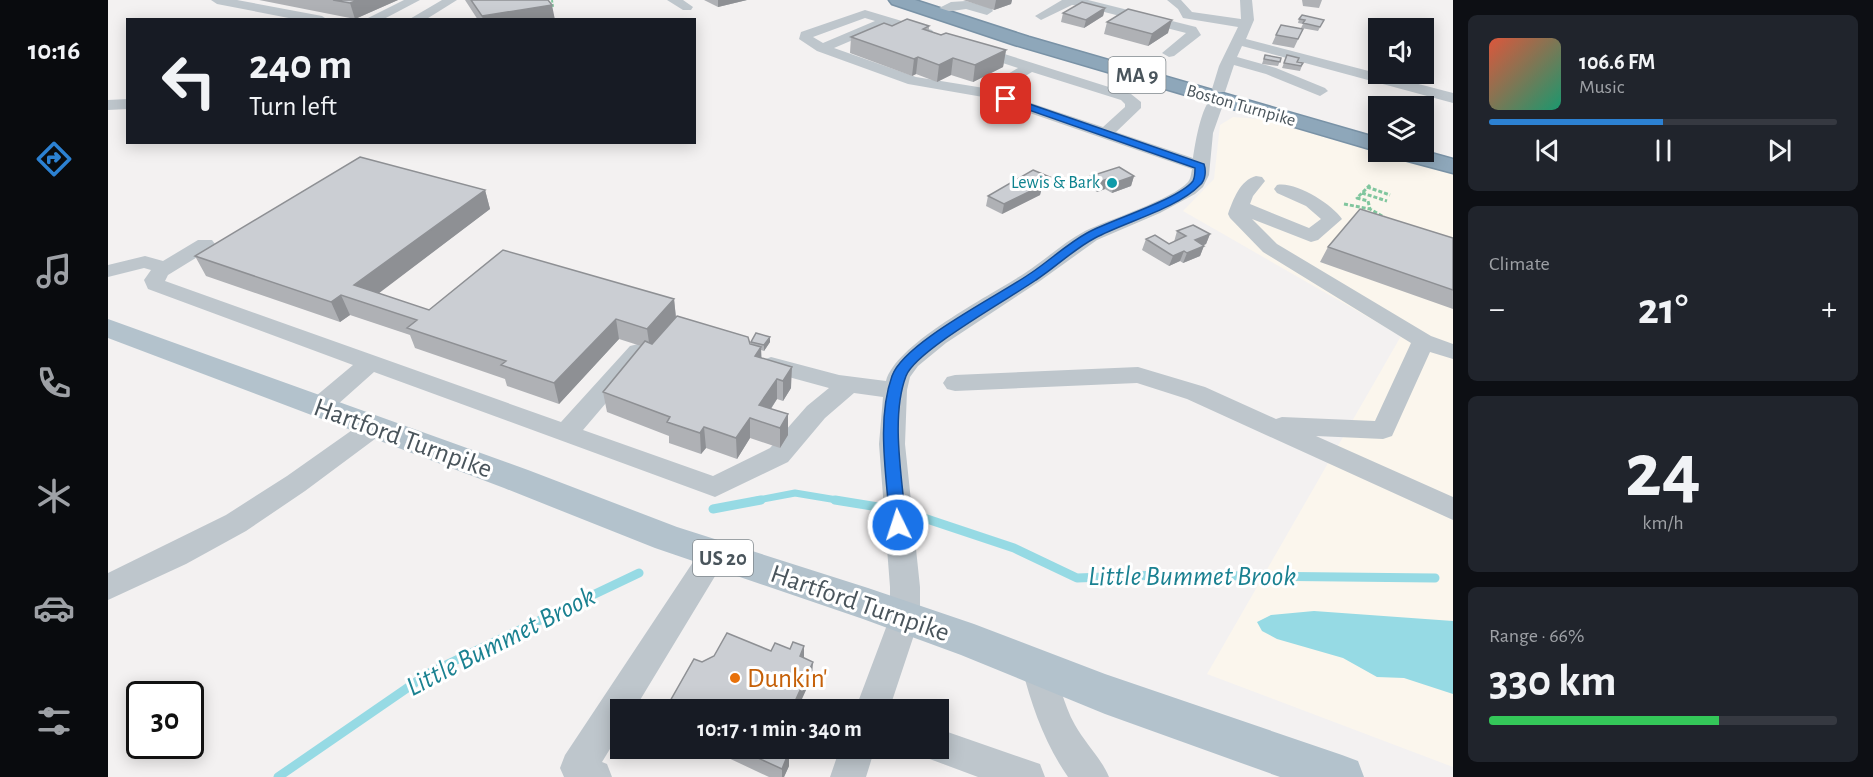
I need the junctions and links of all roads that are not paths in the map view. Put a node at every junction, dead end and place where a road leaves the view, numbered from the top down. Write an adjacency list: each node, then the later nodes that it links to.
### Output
1 (217, 0): 15 (street)
2 (414, 0): 16 (street)
3 (451, 0): 17 (street)
4 (673, 0): 10 (street)
5 (898, 0): 36 (highway, Boston Turnpike / MA 9)
6 (921, 0): 11 (highway, Boston Turnpike / MA 9)
7 (1173, 0): 13 (street)
8 (1246, 0): 20 (street)
9 (1110, 3): 13 (street); 14 (street); 19 (street)
10 (687, 7)
11 (945, 8): 12 (street); 36 (highway, Boston Turnpike / MA 9)
12 (987, 12)
13 (1185, 15): 19 (street); 20 (street)
14 (1041, 16)
15 (312, 18)
16 (374, 18)
17 (418, 18)
18 (889, 20): 21 (street); 22 (street); 28 (street)
19 (1168, 24): 29 (street)
20 (1246, 24): 25 (street)
21 (908, 27): 22 (street); 23 (street)
22 (866, 30): 24 (street)
23 (941, 38)
24 (845, 39): 26 (street); 28 (street)
25 (1238, 41): 30 (street); 32 (street)
26 (863, 45)
27 (964, 45): 31 (street)
28 (822, 48): 35 (street)
29 (1169, 53)
30 (1229, 59): 34 (street); 36 (street)
31 (1030, 67): 35 (street); 41 (street)
32 (1368, 73)
33 (1406, 84): 37 (street)
34 (1320, 91)
35 (986, 93): 41 (street)
36 (1219, 94): 40 (highway, Boston Turnpike / MA 9); 42 (highway, Boston Turnpike / MA 9); 46 (street)
37 (1453, 98)
38 (108, 105): 39 (street)
39 (126, 106)
40 (1368, 131)
41 (1106, 133): 46 (street)
42 (1368, 142)
43 (1434, 149): 44 (highway)
44 (1453, 154)
45 (1434, 161): 47 (highway)
46 (1200, 166): 62 (street)
47 (1453, 166)
48 (1256, 181): 50 (street)
49 (1283, 189): 50 (street)
50 (1240, 207): 55 (street)
51 (205, 244): 52 (street)
52 (165, 268): 53 (street); 58 (street)
53 (108, 271)
54 (108, 328): 63 (main road, Hartford Turnpike / US 20)
55 (1422, 341): 57 (street); 64 (street)
56 (638, 351): 66 (street)
57 (1453, 352)
58 (369, 363): 63 (street); 66 (street)
59 (771, 365): 61 (street)
60 (955, 383): 64 (street)
61 (849, 384): 62 (street); 66 (street)
62 (895, 390): 70 (street)
63 (319, 407): 65 (main road, Hartford Turnpike / US 20)
64 (1267, 425): 67 (street)
65 (374, 427): 68 (main road, Hartford Turnpike / US 20); 69 (street)
66 (565, 434)
67 (1453, 509)
68 (713, 555): 70 (main road, Hartford Turnpike / US 20); 75 (street)
69 (108, 587)
70 (905, 617): 71 (main road, Hartford Turnpike / US 20); 72 (street)
71 (1038, 668): 78 (street); 79 (main road, Hartford Turnpike / US 20)
72 (876, 699)
73 (949, 750): 77 (street)
74 (854, 759): 76 (street)
75 (594, 777)
76 (848, 777)
77 (1027, 777)
78 (1091, 777)
79 (1342, 777)

